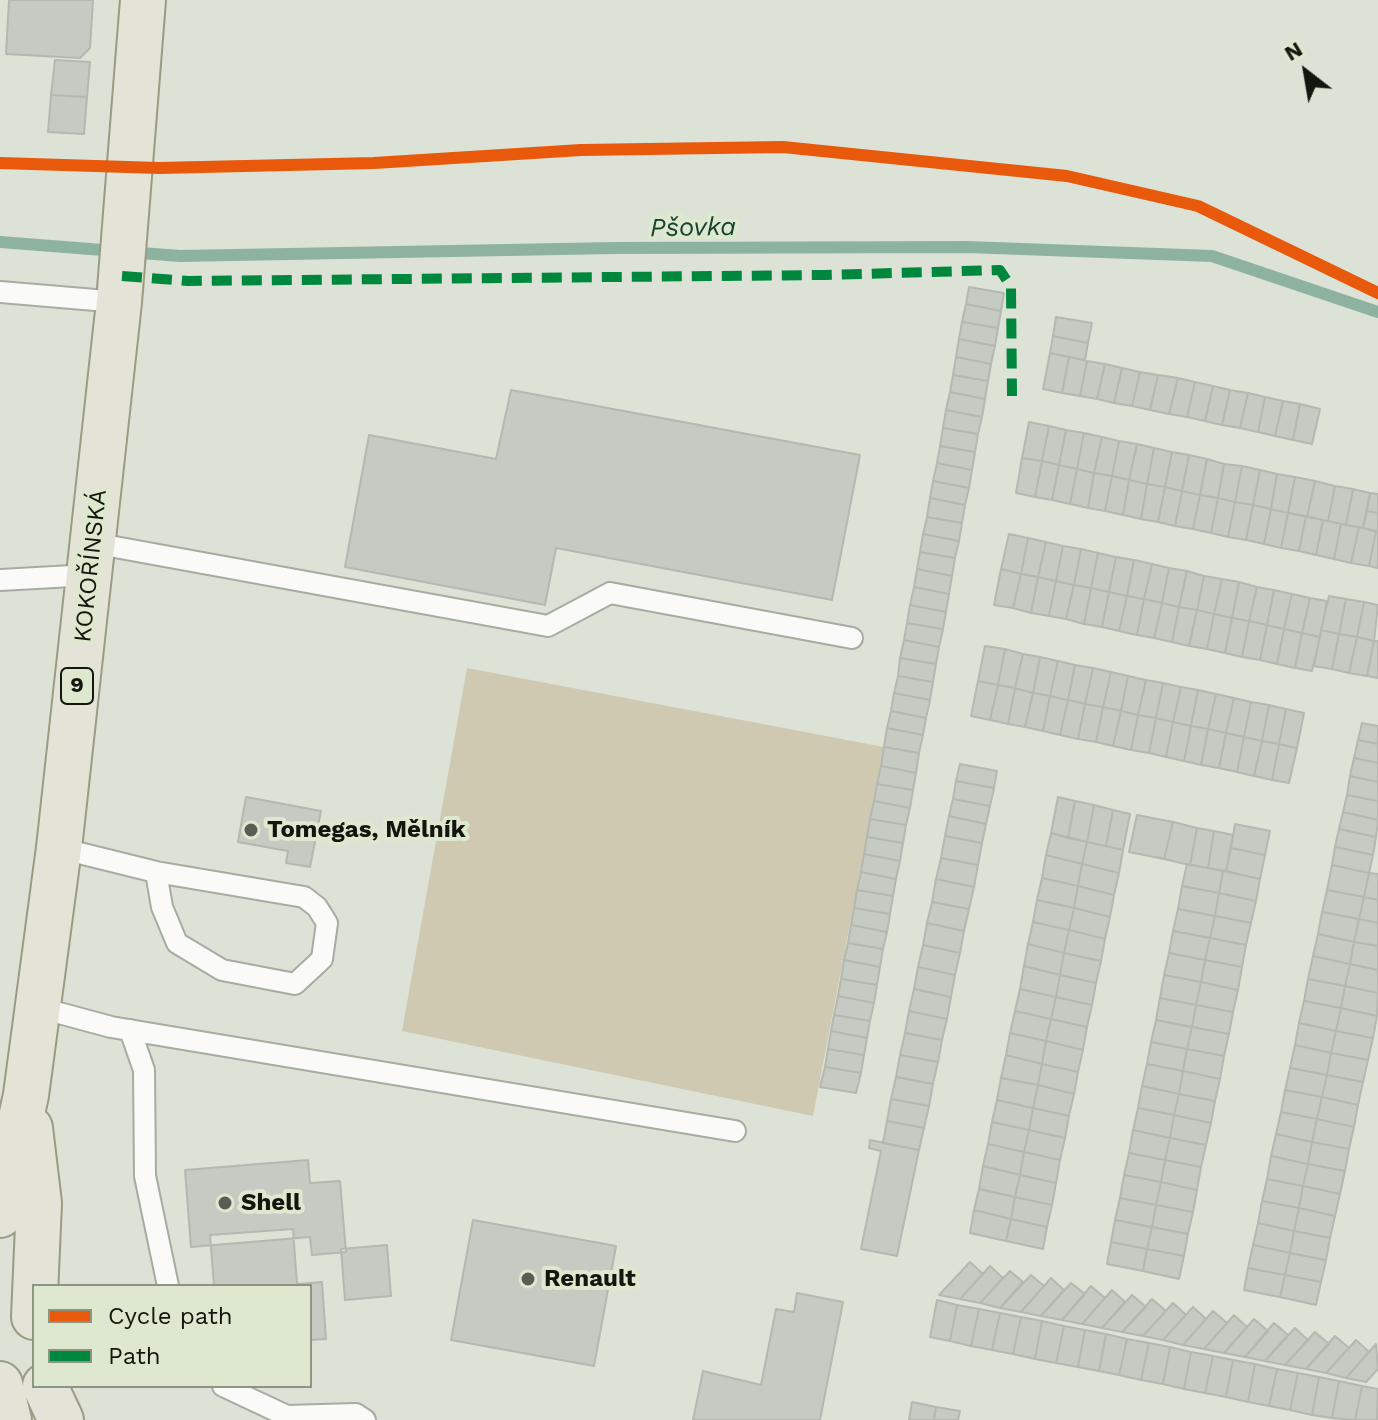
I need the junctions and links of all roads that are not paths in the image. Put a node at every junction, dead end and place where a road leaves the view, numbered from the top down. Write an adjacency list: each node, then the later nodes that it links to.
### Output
1 (143, 3): 2 (main road, KOKOŘÍNSKÁ / 9)
2 (120, 289): 3 (lane); 4 (main road, KOKOŘÍNSKÁ / 9)
3 (0, 292)
4 (92, 559): 5 (lane); 6 (lane); 7 (main road, KOKOŘÍNSKÁ / 9)
5 (0, 580)
6 (852, 638)
7 (59, 848): 8 (lane); 9 (main road, KOKOŘÍNSKÁ / 9)
8 (156, 872): 8 (lane)
9 (37, 1007): 10 (lane); 11 (main road, KOKOŘÍNSKÁ / 9)
10 (130, 1030): 12 (lane); 15 (lane)
11 (26, 1095): 13 (main road, KOKOŘÍNSKÁ / 9); 14 (main road, 9)
12 (735, 1131)
13 (0, 1215)
14 (35, 1284)
15 (168, 1284)
16 (0, 1384): 19 (main road)
17 (46, 1388): 20 (main road)
18 (227, 1388): 21 (lane)
19 (9, 1420)
20 (61, 1420)
21 (365, 1420)

